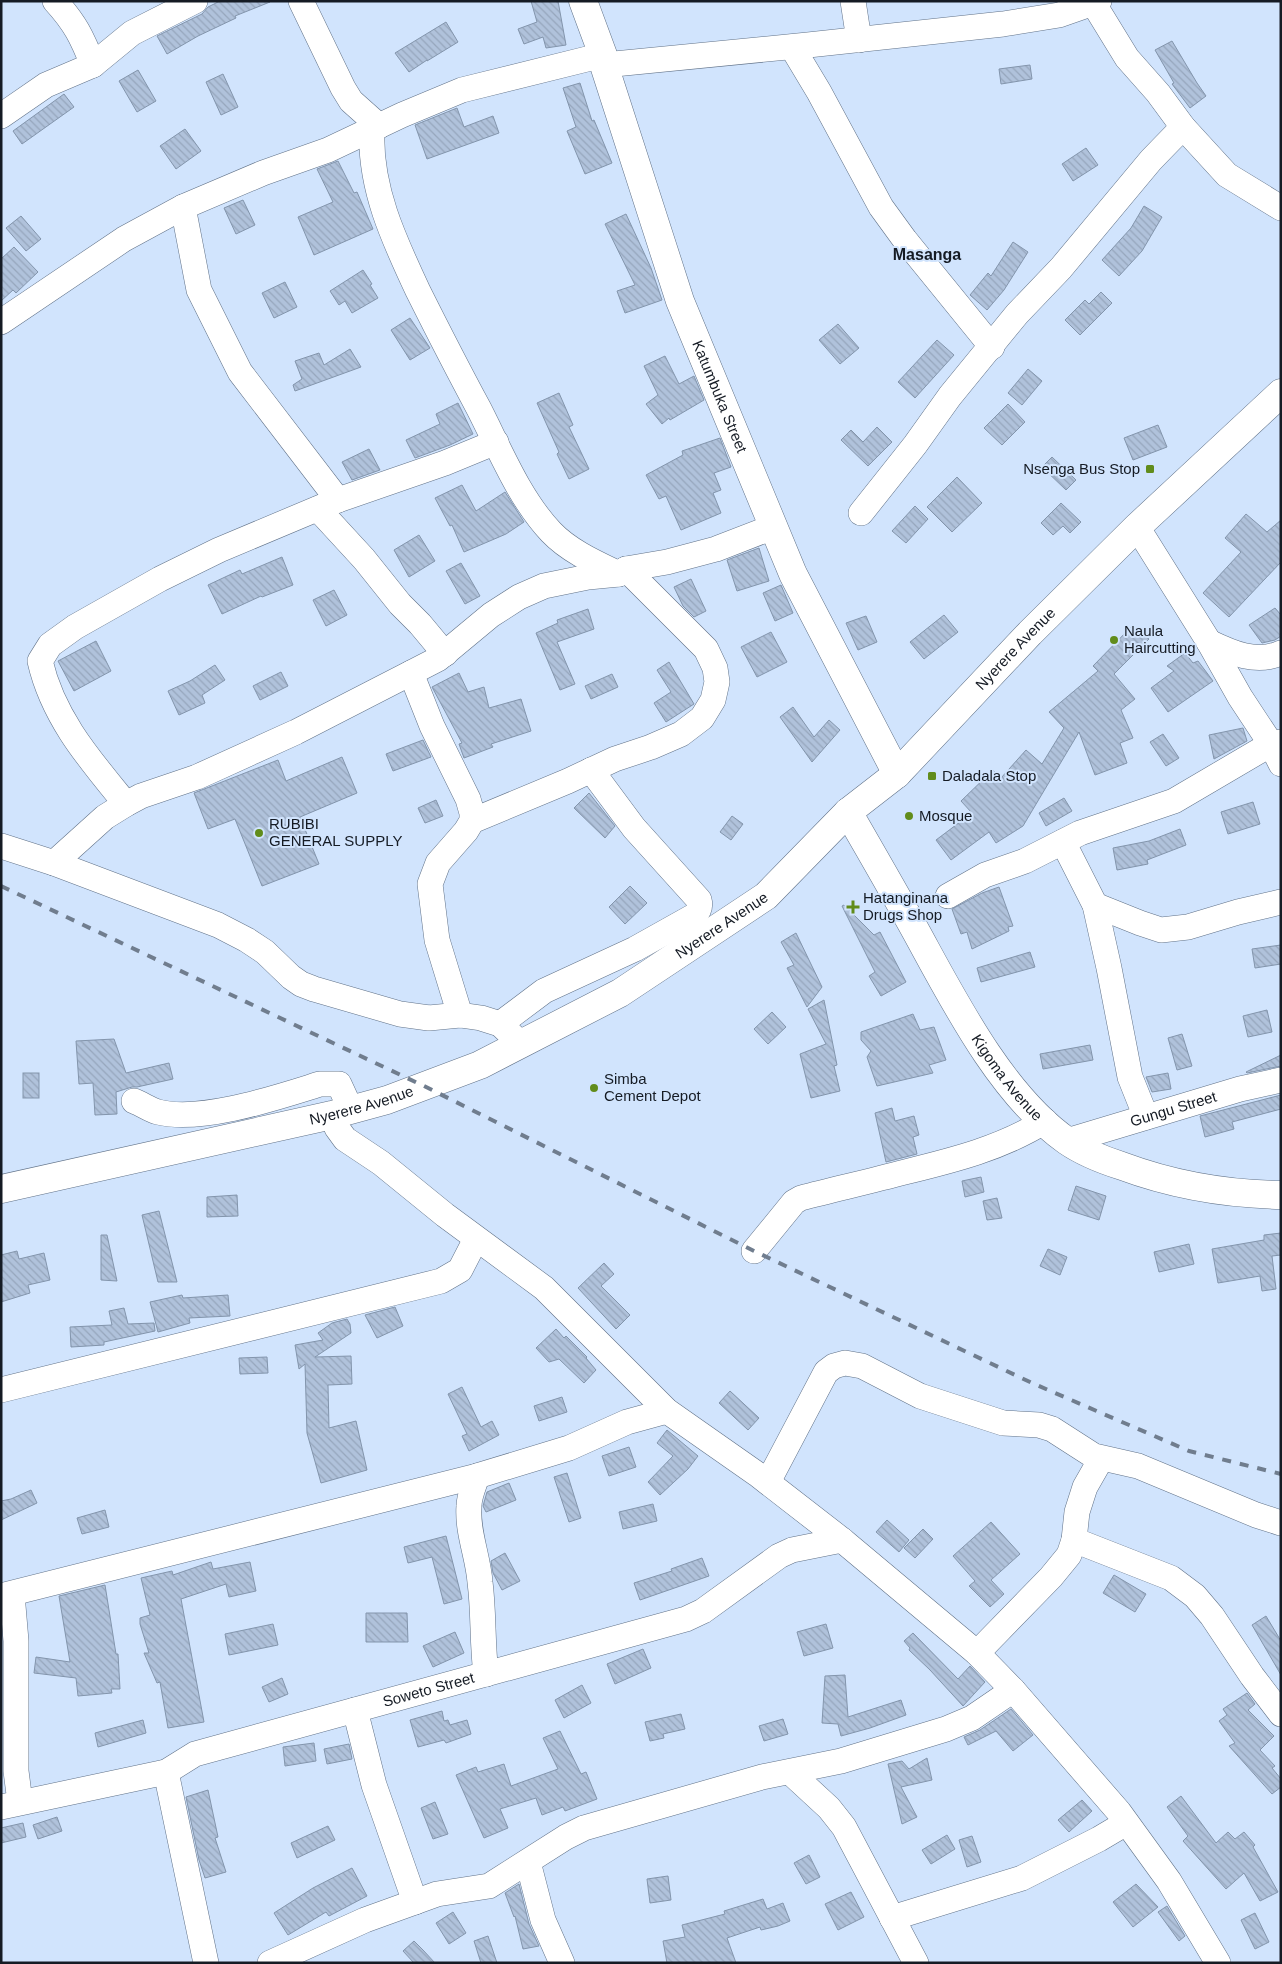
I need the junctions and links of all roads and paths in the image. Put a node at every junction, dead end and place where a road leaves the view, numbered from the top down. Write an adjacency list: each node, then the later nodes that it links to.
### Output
1 (55, 1): 10 (street)
2 (195, 1): 10 (street)
3 (301, 1): 12 (street)
4 (583, 1): 9 (main road, Katumbuka Street)
5 (853, 1): 7 (street)
6 (1095, 2): 7 (street); 13 (street)
7 (859, 40): 8 (street)
8 (792, 47): 9 (street); 17 (street)
9 (603, 60): 12 (street); 22 (main road, Katumbuka Street)
10 (93, 64): 11 (street)
11 (1, 116)
12 (376, 127): 14 (street); 19 (street)
13 (1183, 127): 15 (street); 17 (street)
14 (183, 207): 16 (street); 20 (street)
15 (1281, 208)
16 (1, 322)
17 (992, 347): 21 (street)
18 (1281, 393): 23 (main road, Nyerere Avenue)
19 (496, 442): 20 (street); 24 (street)
20 (328, 505): 27 (street); 32 (street)
21 (861, 513)
22 (773, 527): 24 (street); 31 (main road, Katumbuka Street)
23 (1137, 527): 25 (street); 31 (main road, Nyerere Avenue)
24 (622, 572): 27 (street); 30 (street)
25 (1209, 642): 26 (street); 29 (street)
26 (1281, 653)
27 (444, 654): 28 (street)
28 (410, 673): 32 (street); 34 (street)
29 (1277, 750): 35 (street)
30 (591, 770): 34 (street); 42 (street)
31 (897, 774): 33 (main road, Nyerere Avenue)
32 (126, 804): 37 (street)
33 (848, 812): 43 (main road, Nyerere Avenue); 48 (main road, Kigoma Avenue)
34 (472, 821): 41 (street)
35 (1063, 842): 38 (street); 40 (street)
36 (1, 846): 37 (street)
37 (54, 862): 41 (street)
38 (948, 896)
39 (1281, 902): 40 (street)
40 (1095, 905): 47 (street)
41 (460, 1015): 42 (street)
42 (500, 1024): 43 (street)
43 (521, 1044): 46 (main road, Nyerere Avenue)
44 (1281, 1080): 47 (street, Gungu Street)
45 (134, 1101): 46 (street)
46 (341, 1113): 50 (main road, Nyerere Avenue); 52 (street)
47 (1146, 1117): 49 (street, Gungu Street)
48 (1045, 1121): 49 (main road, Kigoma Avenue); 53 (street)
49 (1067, 1141): 51 (main road, Kigoma Avenue)
50 (1, 1189)
51 (1281, 1195)
52 (476, 1239): 54 (street); 55 (street)
53 (754, 1251)
54 (1, 1390)
55 (667, 1411): 57 (street); 58 (street)
56 (1101, 1459): 58 (street); 59 (street); 61 (street)
57 (477, 1476): 62 (street); 64 (street)
58 (768, 1482): 60 (street)
59 (1281, 1523)
60 (842, 1540): 63 (street); 64 (street, Soweto Street)
61 (1074, 1540): 63 (street); 67 (street)
62 (6, 1595): 70 (street)
63 (977, 1654): 65 (street)
64 (486, 1674): 66 (street, Soweto Street)
65 (1013, 1690): 69 (street); 71 (street)
66 (355, 1710): 68 (street, Soweto Street); 73 (street)
67 (1281, 1714)
68 (166, 1772): 70 (street, Soweto Street); 75 (street)
69 (790, 1772): 72 (street); 74 (street)
70 (11, 1805)
71 (1126, 1822): 74 (street); 79 (street)
72 (528, 1862): 73 (street); 77 (street)
73 (416, 1902): 76 (street)
74 (892, 1918): 78 (street)
75 (206, 1963)
76 (270, 1963)
77 (562, 1963)
78 (916, 1963)
79 (1218, 1963)

